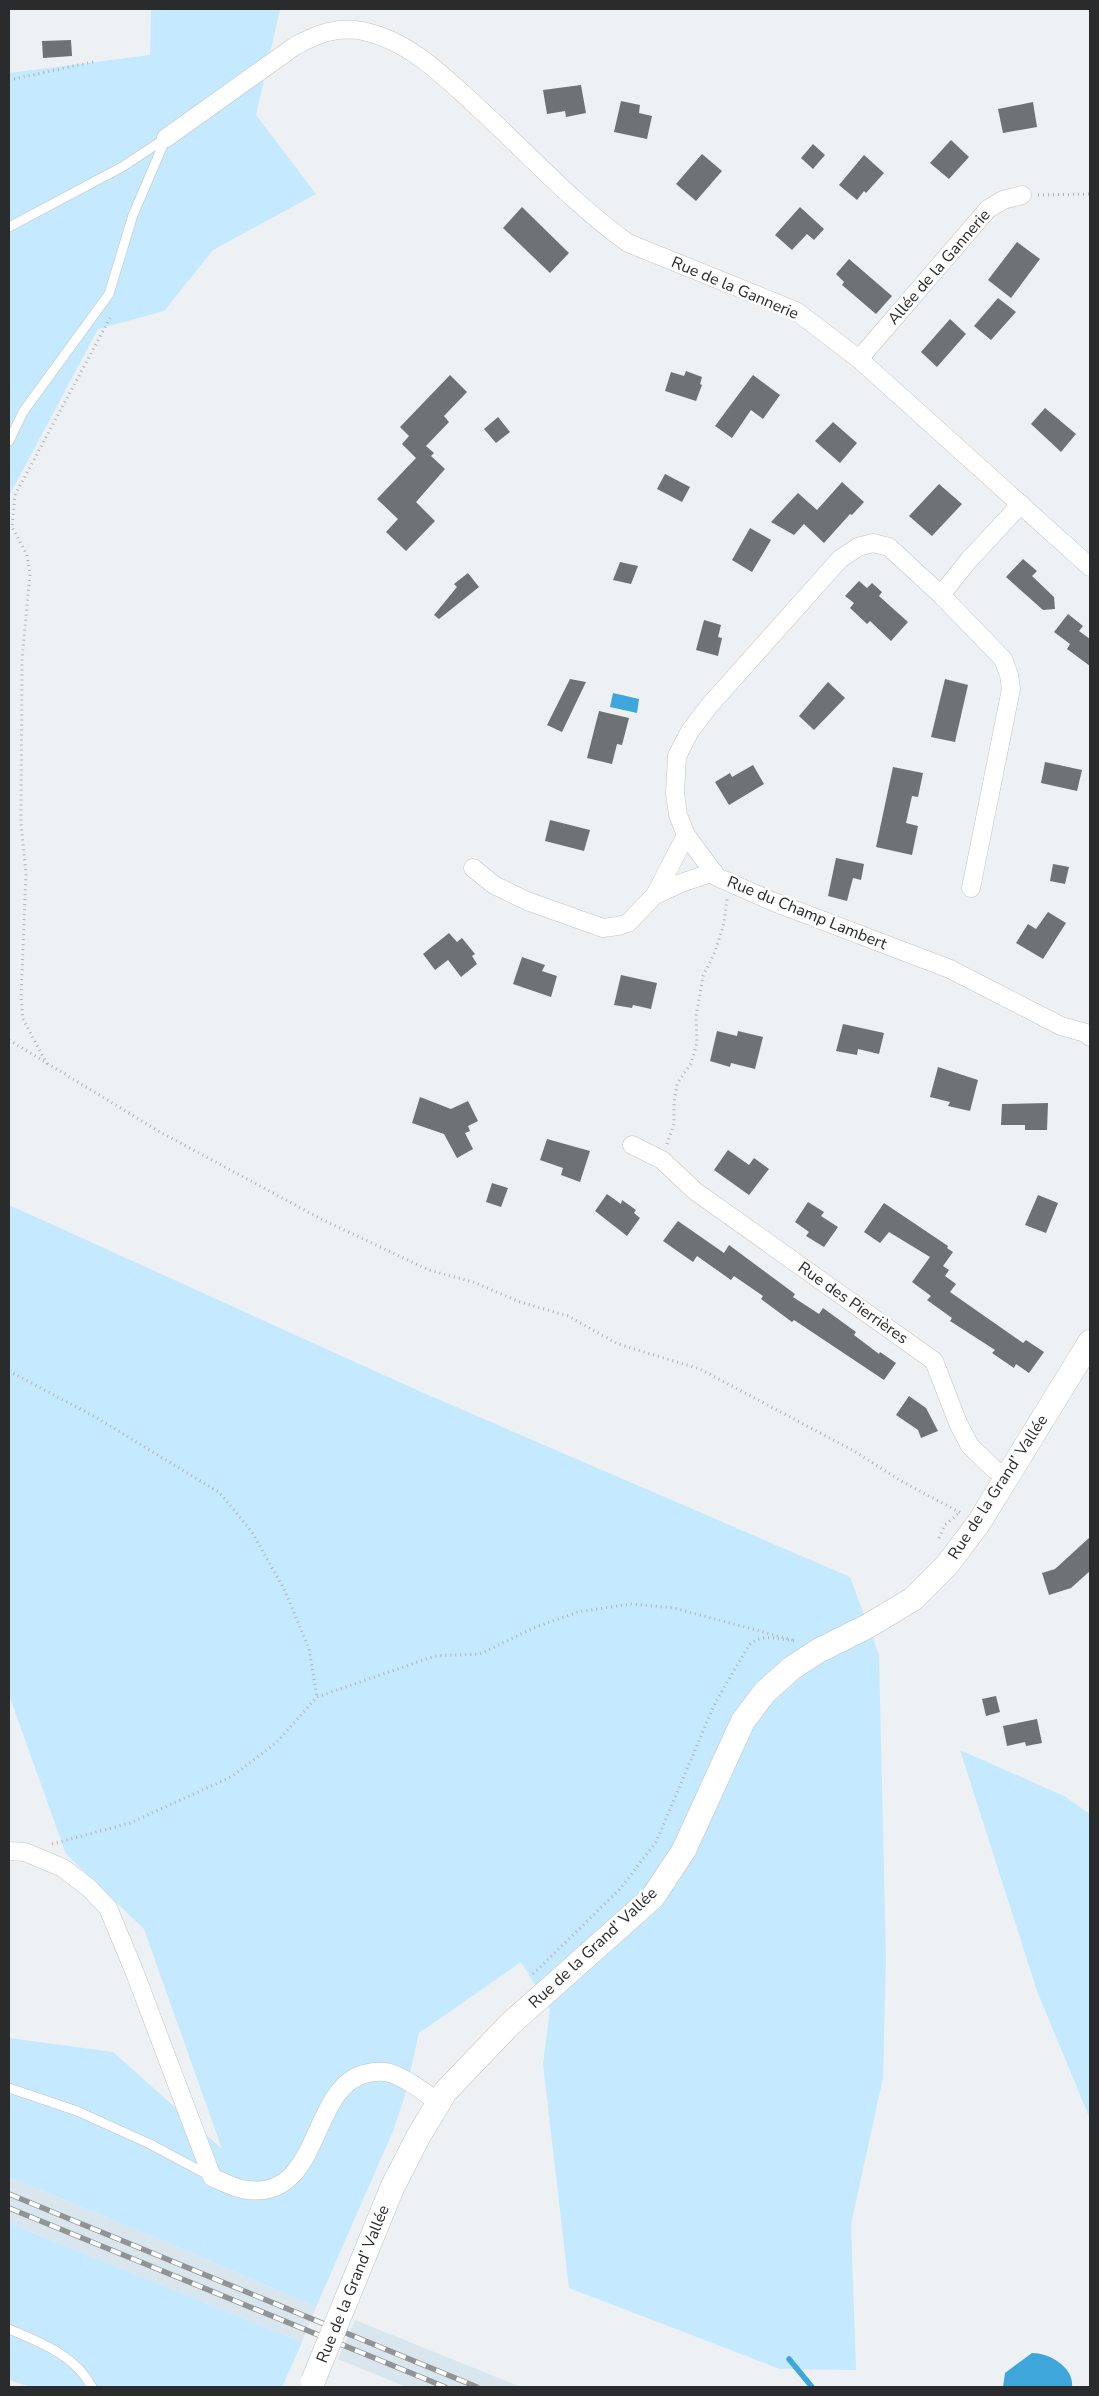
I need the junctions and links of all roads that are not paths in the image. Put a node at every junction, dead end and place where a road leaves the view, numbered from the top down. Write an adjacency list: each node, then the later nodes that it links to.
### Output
1 (166, 138): 3 (lane); 4 (street, Rue de la Gannerie); 5 (lane)
2 (1022, 195): 4 (street, Allée de la Gannerie)
3 (9, 227)
4 (859, 359): 6 (street, Rue de la Gannerie)
5 (9, 441)
6 (1021, 504): 7 (street, Rue de la Gannerie); 8 (street)
7 (1090, 567)
8 (941, 595): 9 (street, Rue du Champ Lambert); 12 (street, Rue du Champ Lambert)
9 (686, 835): 11 (street, Rue du Champ Lambert); 13 (street)
10 (473, 868): 13 (street)
11 (716, 874): 13 (street); 14 (street, Rue du Champ Lambert)
12 (971, 888)
13 (655, 894)
14 (1090, 1037)
15 (632, 1145): 17 (street, Rue des Pierrières)
16 (1090, 1342): 17 (street, Rue de la Grand’ Vallée)
17 (1006, 1477): 20 (street, Rue de la Grand’ Vallée)
18 (17, 1852): 21 (street)
19 (9, 2088): 21 (lane)
20 (439, 2103): 21 (street); 23 (street, Rue de la Grand’ Vallée, bridge)
21 (212, 2177)
22 (9, 2330): 24 (lane)
23 (311, 2384)
24 (92, 2387)

